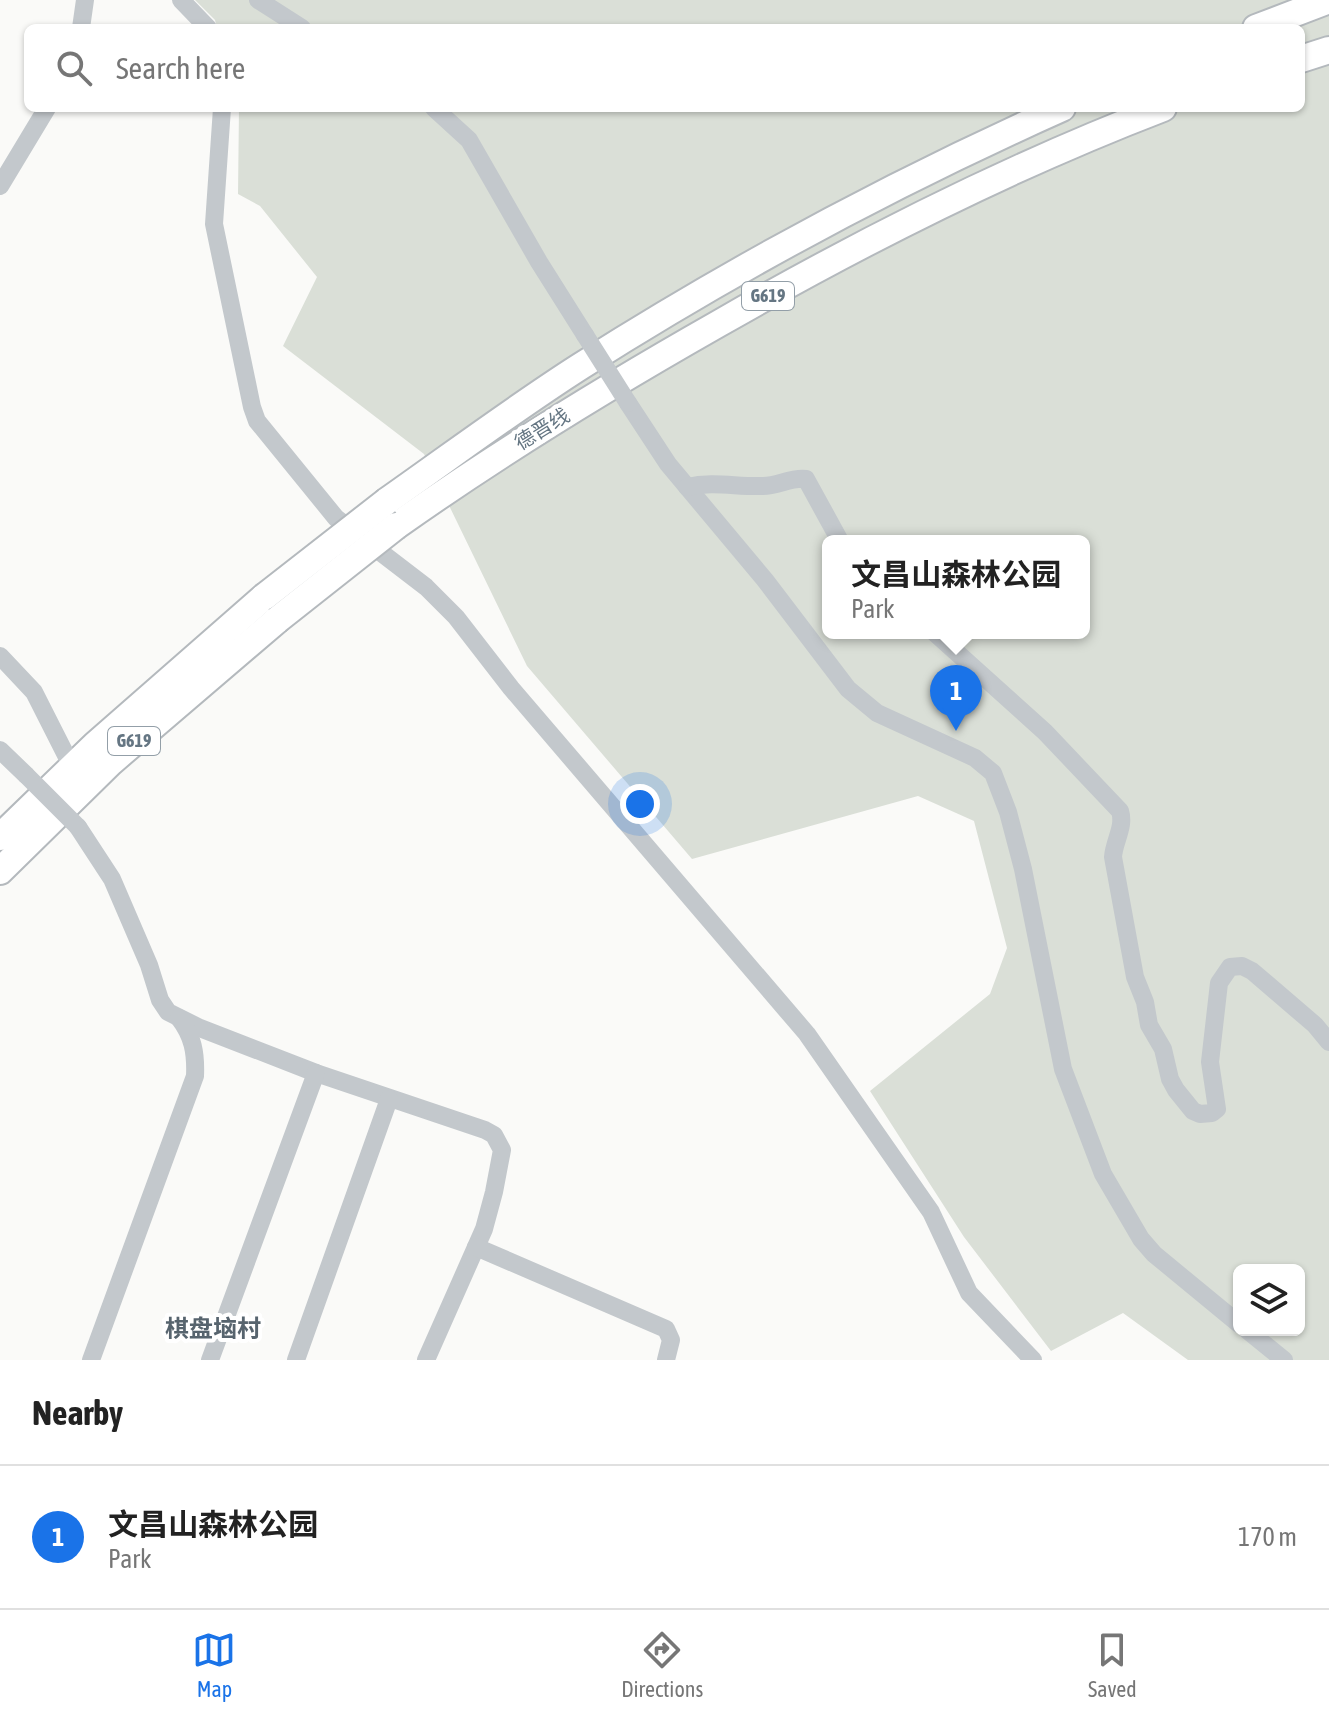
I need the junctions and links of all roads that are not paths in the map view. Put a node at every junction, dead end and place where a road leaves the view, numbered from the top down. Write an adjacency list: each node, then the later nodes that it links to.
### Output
1 (85, 0): 5 (street)
2 (181, 0): 6 (street)
3 (258, 0): 7 (street)
4 (1329, 0): 8 (highway)
5 (82, 24)
6 (204, 24)
7 (296, 24)
8 (1266, 24)
9 (1329, 50): 10 (highway)
10 (1305, 58)
11 (45, 112): 16 (street)
12 (222, 112): 38 (street)
13 (438, 112): 17 (street, bridge)
14 (1054, 112): 19 (highway, 德晋线 / G619, bridge)
15 (1153, 112): 19 (highway, 德晋线 / G619, bridge)
16 (0, 186)
17 (687, 487): 18 (street); 31 (street)
18 (837, 535)
19 (270, 609): 23 (highway, 德晋线 / G619); 25 (highway, 德晋线 / G619)
20 (942, 639): 27 (street)
21 (0, 656): 23 (street)
22 (0, 750): 26 (street, bridge)
23 (72, 767): 24 (highway, 德晋线 / G619)
24 (0, 837)
25 (0, 871)
26 (179, 1018): 28 (street); 33 (street)
27 (1329, 1042)
28 (316, 1073): 29 (street); 34 (street)
29 (389, 1099): 30 (street); 35 (street)
30 (476, 1247): 36 (street); 37 (street)
31 (1233, 1319)
32 (1254, 1336): 39 (street)
33 (91, 1360)
34 (210, 1360)
35 (296, 1360)
36 (426, 1360)
37 (666, 1360)
38 (1033, 1360)
39 (1284, 1360)

